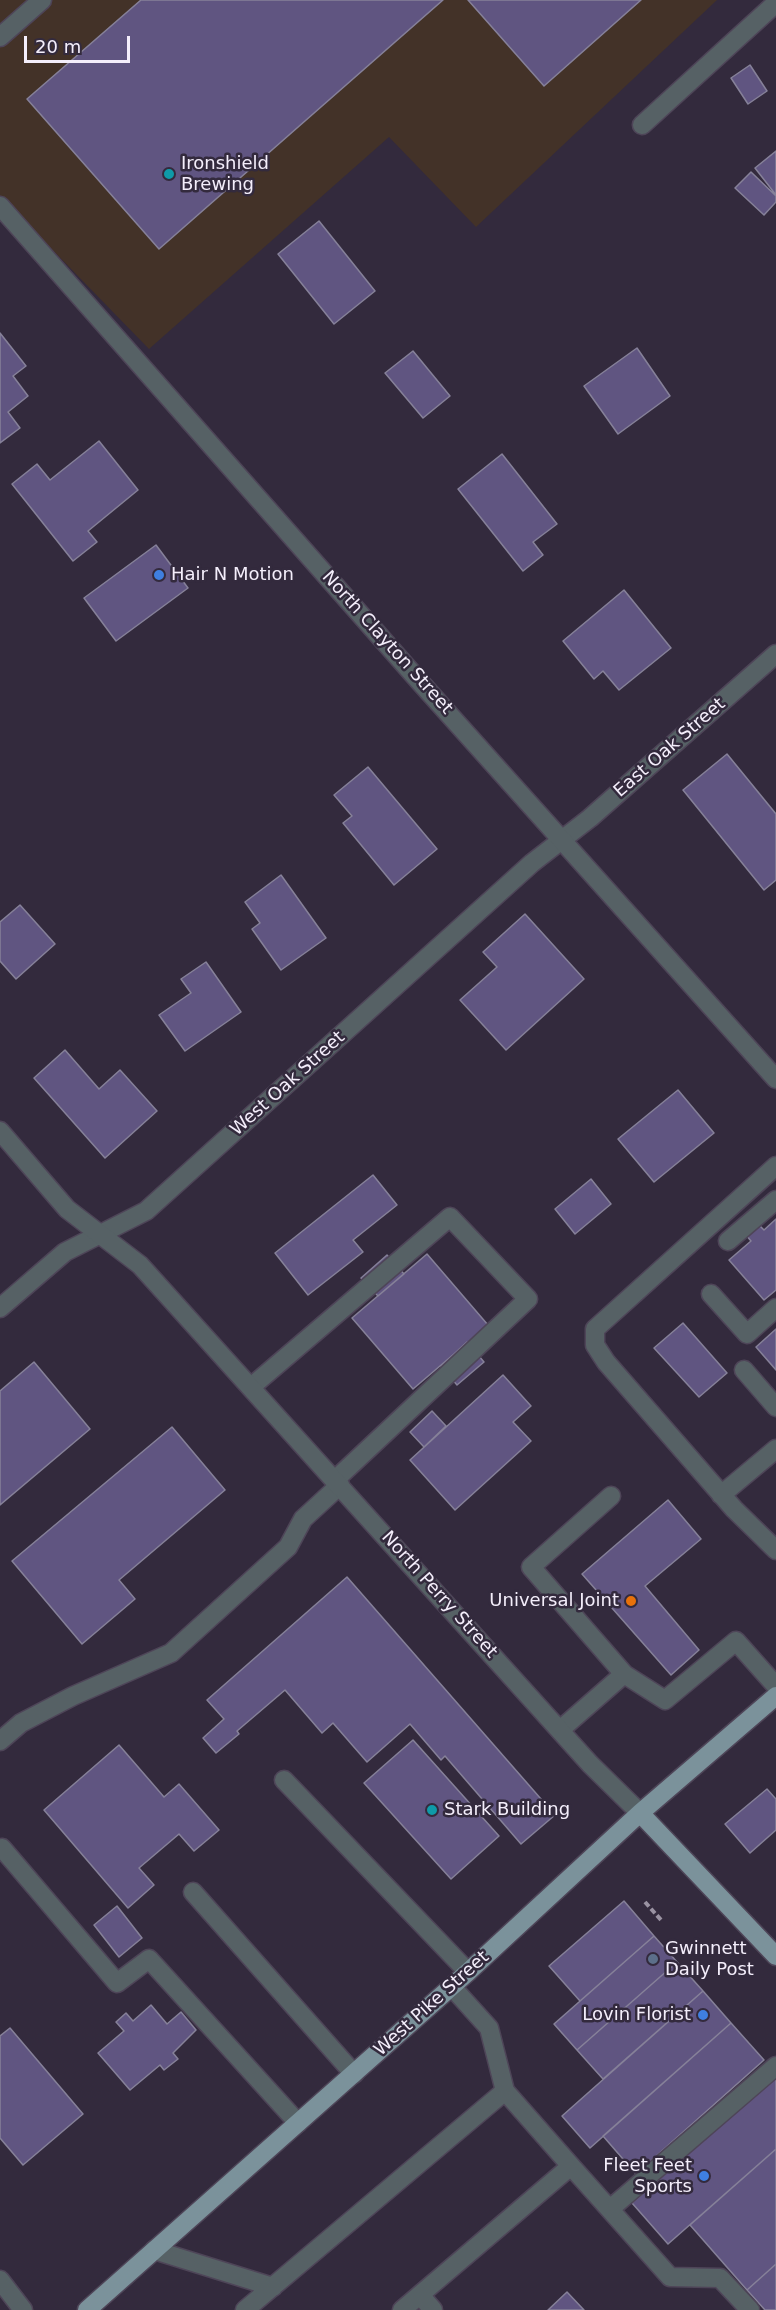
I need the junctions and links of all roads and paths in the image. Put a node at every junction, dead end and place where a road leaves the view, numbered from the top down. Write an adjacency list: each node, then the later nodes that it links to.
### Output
1 (42, 0): 3 (street)
2 (776, 3): 4 (street)
3 (0, 37)
4 (642, 124)
5 (0, 206): 7 (street, North Clayton Street)
6 (776, 654): 7 (street, East Oak Street)
7 (562, 839): 8 (street, North Clayton Street); 12 (street, West Oak Street)
8 (776, 1079)
9 (0, 1131): 12 (street, North Perry Street)
10 (776, 1166): 22 (street)
11 (776, 1200): 13 (street)
12 (102, 1234): 15 (street, West Oak Street); 18 (street, North Perry Street)
13 (728, 1241)
14 (711, 1294): 16 (street)
15 (0, 1308)
16 (776, 1308)
17 (744, 1370): 19 (street)
18 (251, 1388): 21 (street, North Perry Street); 21 (street)
19 (776, 1407)
20 (776, 1449): 22 (street)
21 (337, 1482): 28 (street, North Perry Street); 29 (street)
22 (721, 1495): 24 (street)
23 (611, 1496): 25 (street)
24 (776, 1550)
25 (624, 1674): 26 (street); 28 (street)
26 (776, 1686)
27 (776, 1696): 31 (main road, West Pike Street)
28 (560, 1730): 31 (street, North Perry Street)
29 (0, 1741)
30 (284, 1780): 37 (street)
31 (640, 1813): 36 (main road, North Perry Street); 37 (main road, West Pike Street)
32 (2, 1848): 42 (street)
33 (193, 1892): 40 (street)
34 (645, 1902): 35 (path)
35 (661, 1920)
36 (776, 1956)
37 (468, 1972): 38 (main road, West Pike Street)
38 (452, 1987): 40 (main road, West Pike Street); 41 (street)
39 (776, 2066): 44 (street)
40 (354, 2074): 42 (main road, West Pike Street)
41 (505, 2091): 43 (street); 47 (street)
42 (298, 2123): 45 (main road, West Pike Street)
43 (571, 2166): 44 (street); 48 (street)
44 (610, 2209): 54 (street)
45 (154, 2250): 47 (street); 50 (main road, West Pike Street)
46 (0, 2280): 49 (street)
47 (273, 2287): 51 (street)
48 (420, 2295): 52 (street); 53 (street)
49 (23, 2310)
50 (87, 2310)
51 (245, 2310)
52 (402, 2310)
53 (434, 2310)
54 (750, 2310)

